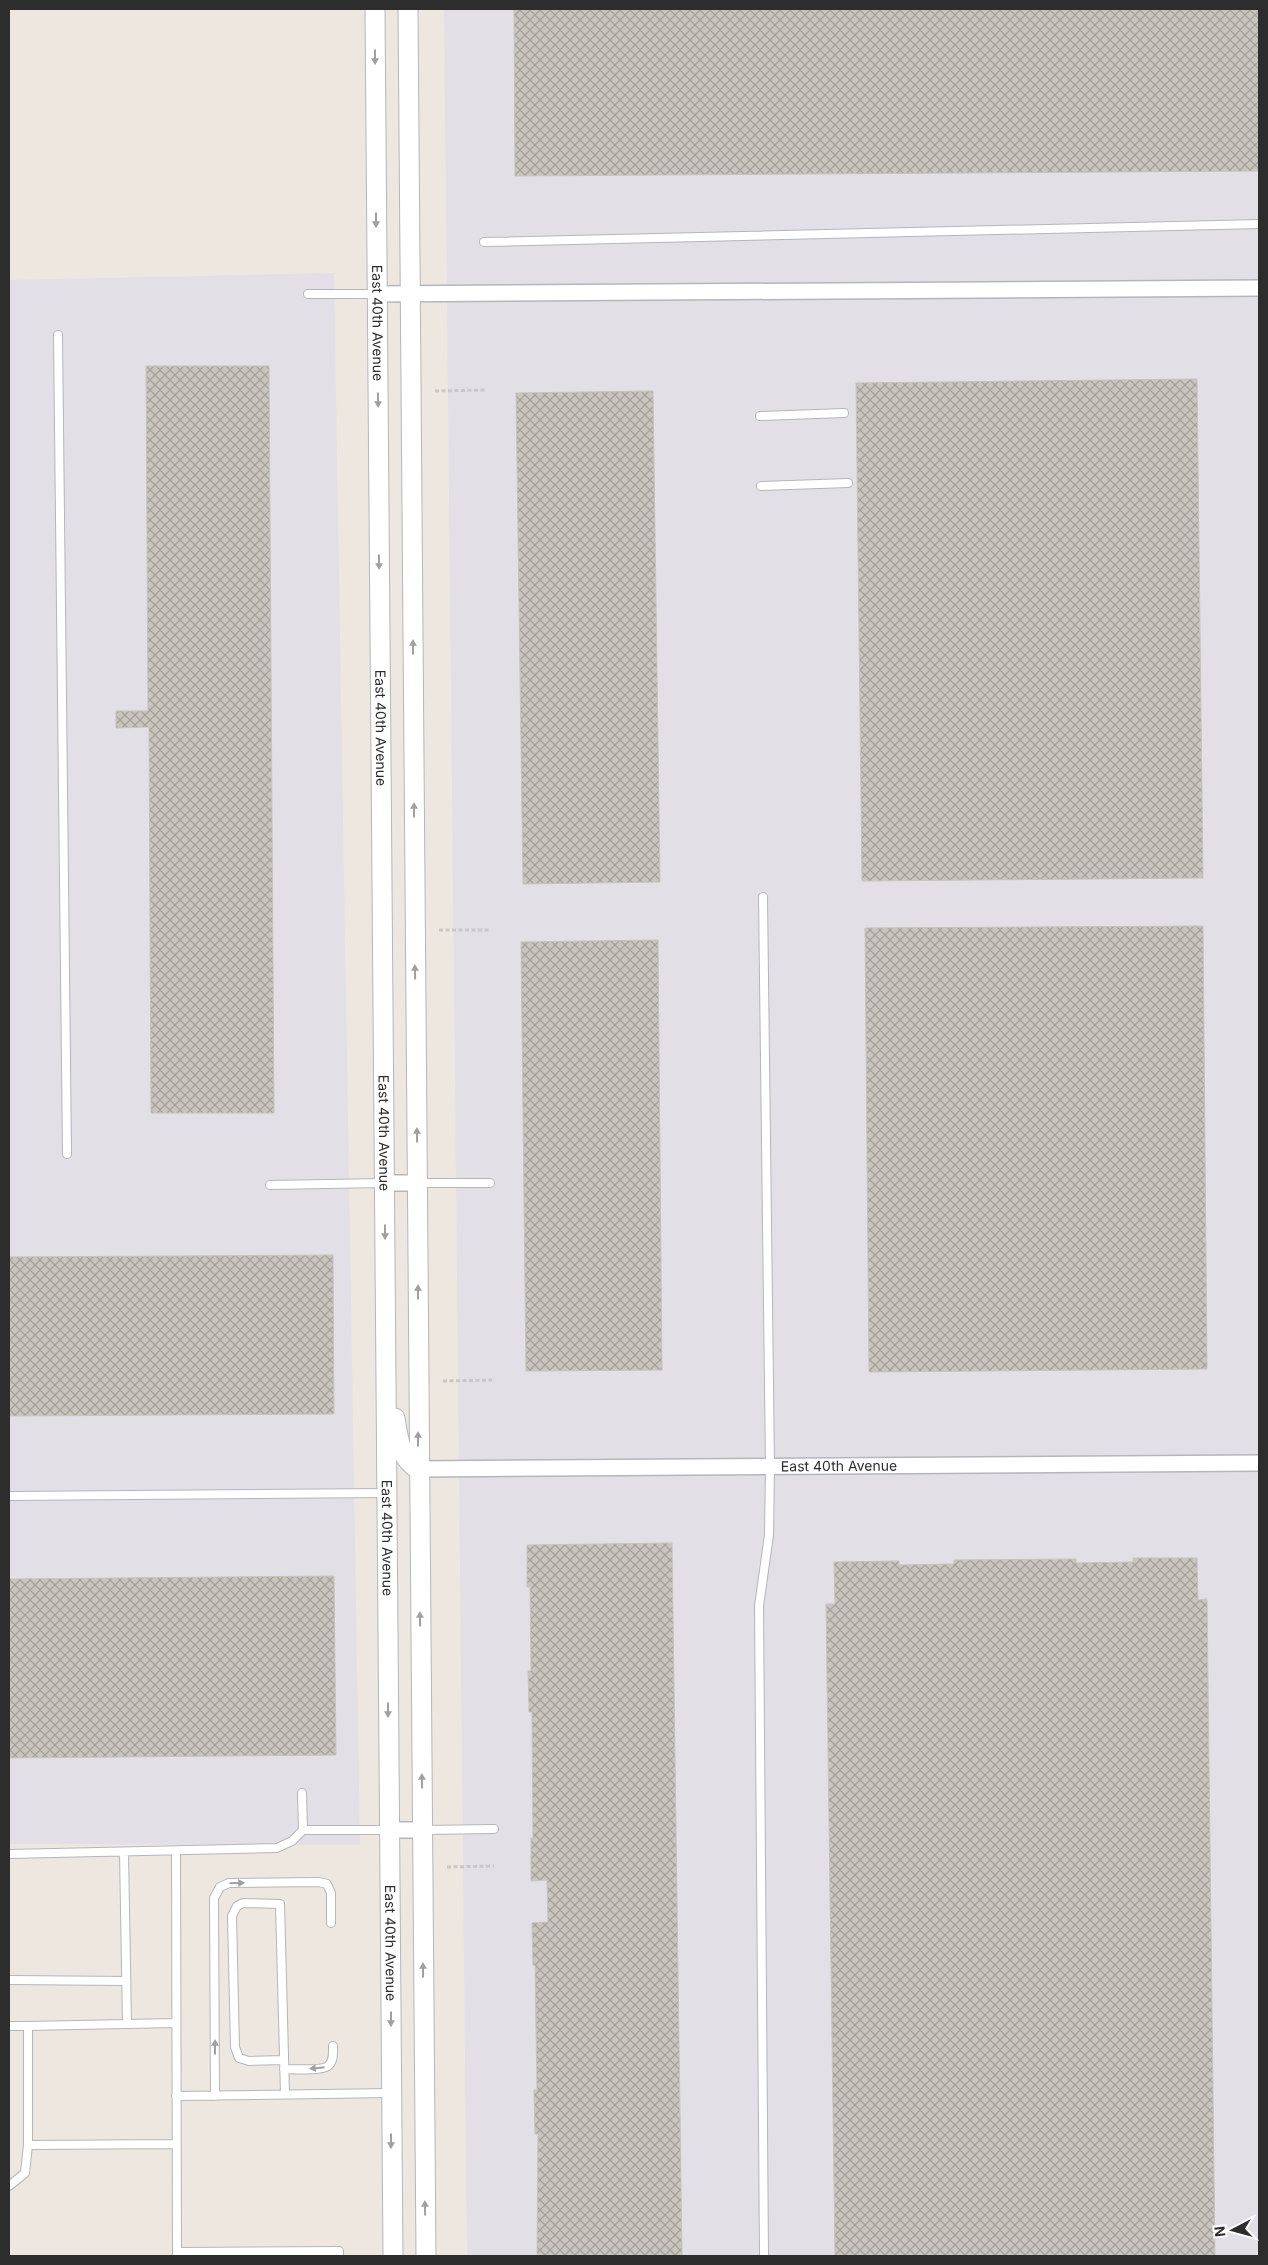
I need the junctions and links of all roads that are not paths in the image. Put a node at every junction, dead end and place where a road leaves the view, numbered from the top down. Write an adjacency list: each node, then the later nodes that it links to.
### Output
1 (375, 9): 7 (street, East 40th Avenue, one-way to 7)
2 (408, 9): 8 (street)
3 (1259, 224): 4 (lane)
4 (484, 242)
5 (1259, 288): 8 (street)
6 (308, 294): 7 (lane)
7 (377, 294): 8 (street); 16 (street, East 40th Avenue, one-way to 16)
8 (411, 294): 17 (street, one-way to 8)
9 (58, 335): 15 (lane)
10 (844, 413): 11 (lane)
11 (760, 416)
12 (848, 483): 13 (lane)
13 (761, 486)
14 (763, 897): 22 (lane)
15 (67, 1154)
16 (385, 1183): 17 (street); 19 (lane); 20 (street, East 40th Avenue, one-way to 20)
17 (417, 1183): 18 (lane); 23 (street, one-way to 17)
18 (490, 1183)
19 (270, 1185)
20 (386, 1365): 23 (street); 24 (street, East 40th Avenue)
21 (1259, 1463): 22 (street, East 40th Avenue)
22 (770, 1467): 23 (street, East 40th Avenue); 56 (lane)
23 (418, 1469): 30 (street, one-way to 23)
24 (387, 1494): 25 (lane); 29 (street, East 40th Avenue, one-way to 29)
25 (9, 1496)
26 (302, 1793): 28 (lane)
27 (494, 1829): 30 (lane)
28 (303, 1830): 29 (lane); 31 (lane)
29 (389, 1830): 30 (street); 44 (street, East 40th Avenue, one-way to 44)
30 (422, 1830): 55 (street, one-way to 30)
31 (176, 1851): 32 (lane); 37 (lane)
32 (124, 1852): 33 (lane); 36 (lane)
33 (9, 1854)
34 (331, 1923): 47 (lane, one-way to 34)
35 (9, 1980): 36 (lane)
36 (126, 1981): 38 (lane)
37 (176, 2023): 38 (lane); 46 (lane)
38 (127, 2024): 40 (lane)
39 (9, 2026): 40 (lane)
40 (28, 2026): 49 (lane)
41 (333, 2046): 43 (lane, one-way to 43)
42 (284, 2060): 42 (lane); 43 (lane)
43 (284, 2069): 45 (lane)
44 (391, 2092): 45 (lane); 54 (street, East 40th Avenue, one-way to 54)
45 (284, 2094): 47 (lane)
46 (176, 2096): 47 (lane); 48 (lane)
47 (216, 2096)
48 (176, 2144): 49 (lane); 51 (lane)
49 (28, 2145): 50 (lane)
50 (9, 2186)
51 (177, 2254): 52 (lane)
52 (204, 2254): 53 (lane)
53 (339, 2256)
54 (392, 2256)
55 (426, 2256)
56 (764, 2256)

